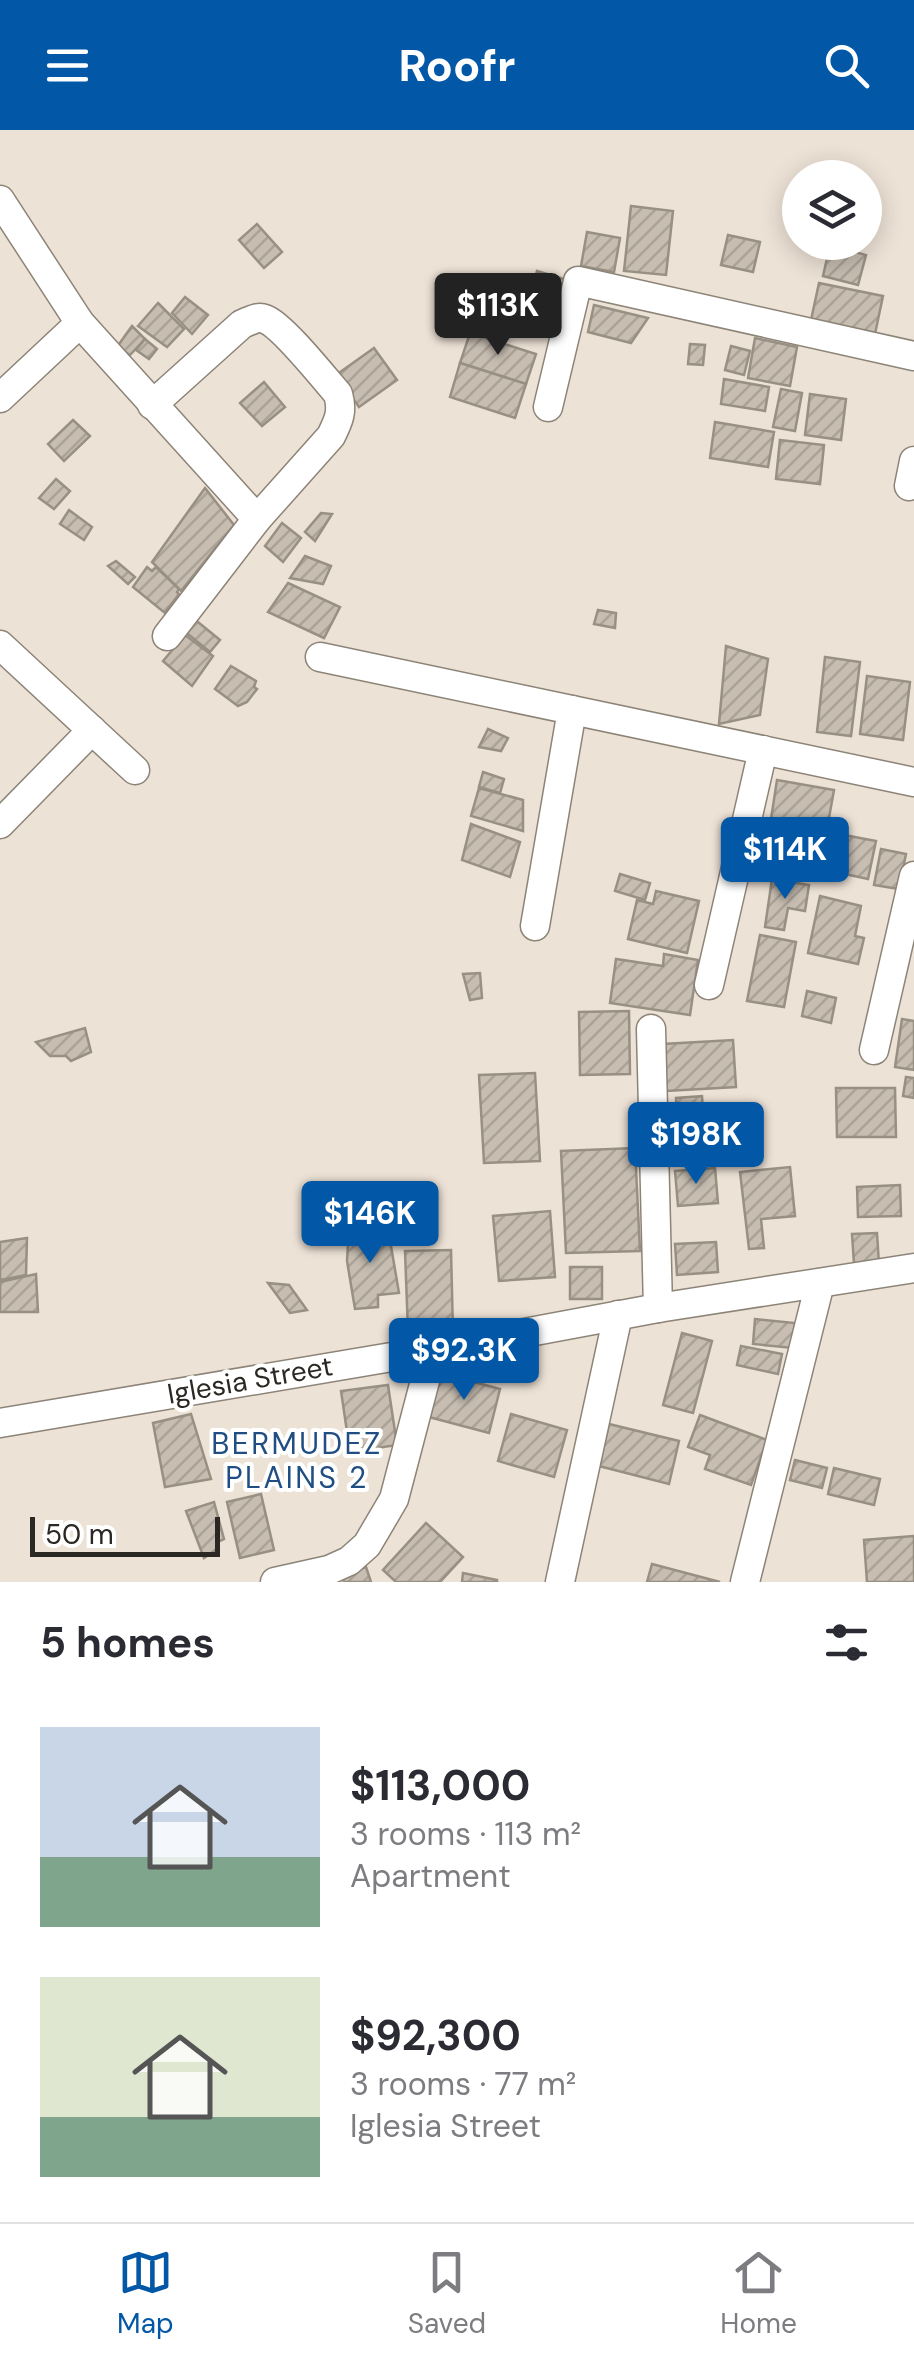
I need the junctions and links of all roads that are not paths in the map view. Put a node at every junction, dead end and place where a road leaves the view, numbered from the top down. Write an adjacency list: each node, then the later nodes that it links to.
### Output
1 (5, 217): 2 (street)
2 (80, 323): 4 (street); 5 (street)
3 (914, 356): 6 (street)
4 (0, 398)
5 (152, 405): 7 (street); 7 (street)
6 (548, 407)
7 (256, 518): 8 (street)
8 (168, 636)
9 (0, 646): 12 (street)
10 (320, 656): 11 (street)
11 (572, 710): 13 (street); 18 (street)
12 (92, 730): 14 (street); 16 (street)
13 (763, 750): 15 (street); 19 (street)
14 (135, 770)
15 (914, 782)
16 (0, 824)
17 (914, 876): 21 (street)
18 (535, 926)
19 (710, 985)
20 (651, 1029): 24 (street)
21 (874, 1050)
22 (914, 1268): 23 (street, Iglesia Street)
23 (820, 1282): 24 (street, Iglesia Street); 30 (street)
24 (658, 1308): 25 (street, Iglesia Street)
25 (618, 1316): 26 (street, Iglesia Street); 29 (street)
26 (432, 1350): 27 (street, Iglesia Street); 28 (street)
27 (0, 1423)
28 (275, 1582)
29 (560, 1582)
30 (745, 1582)

